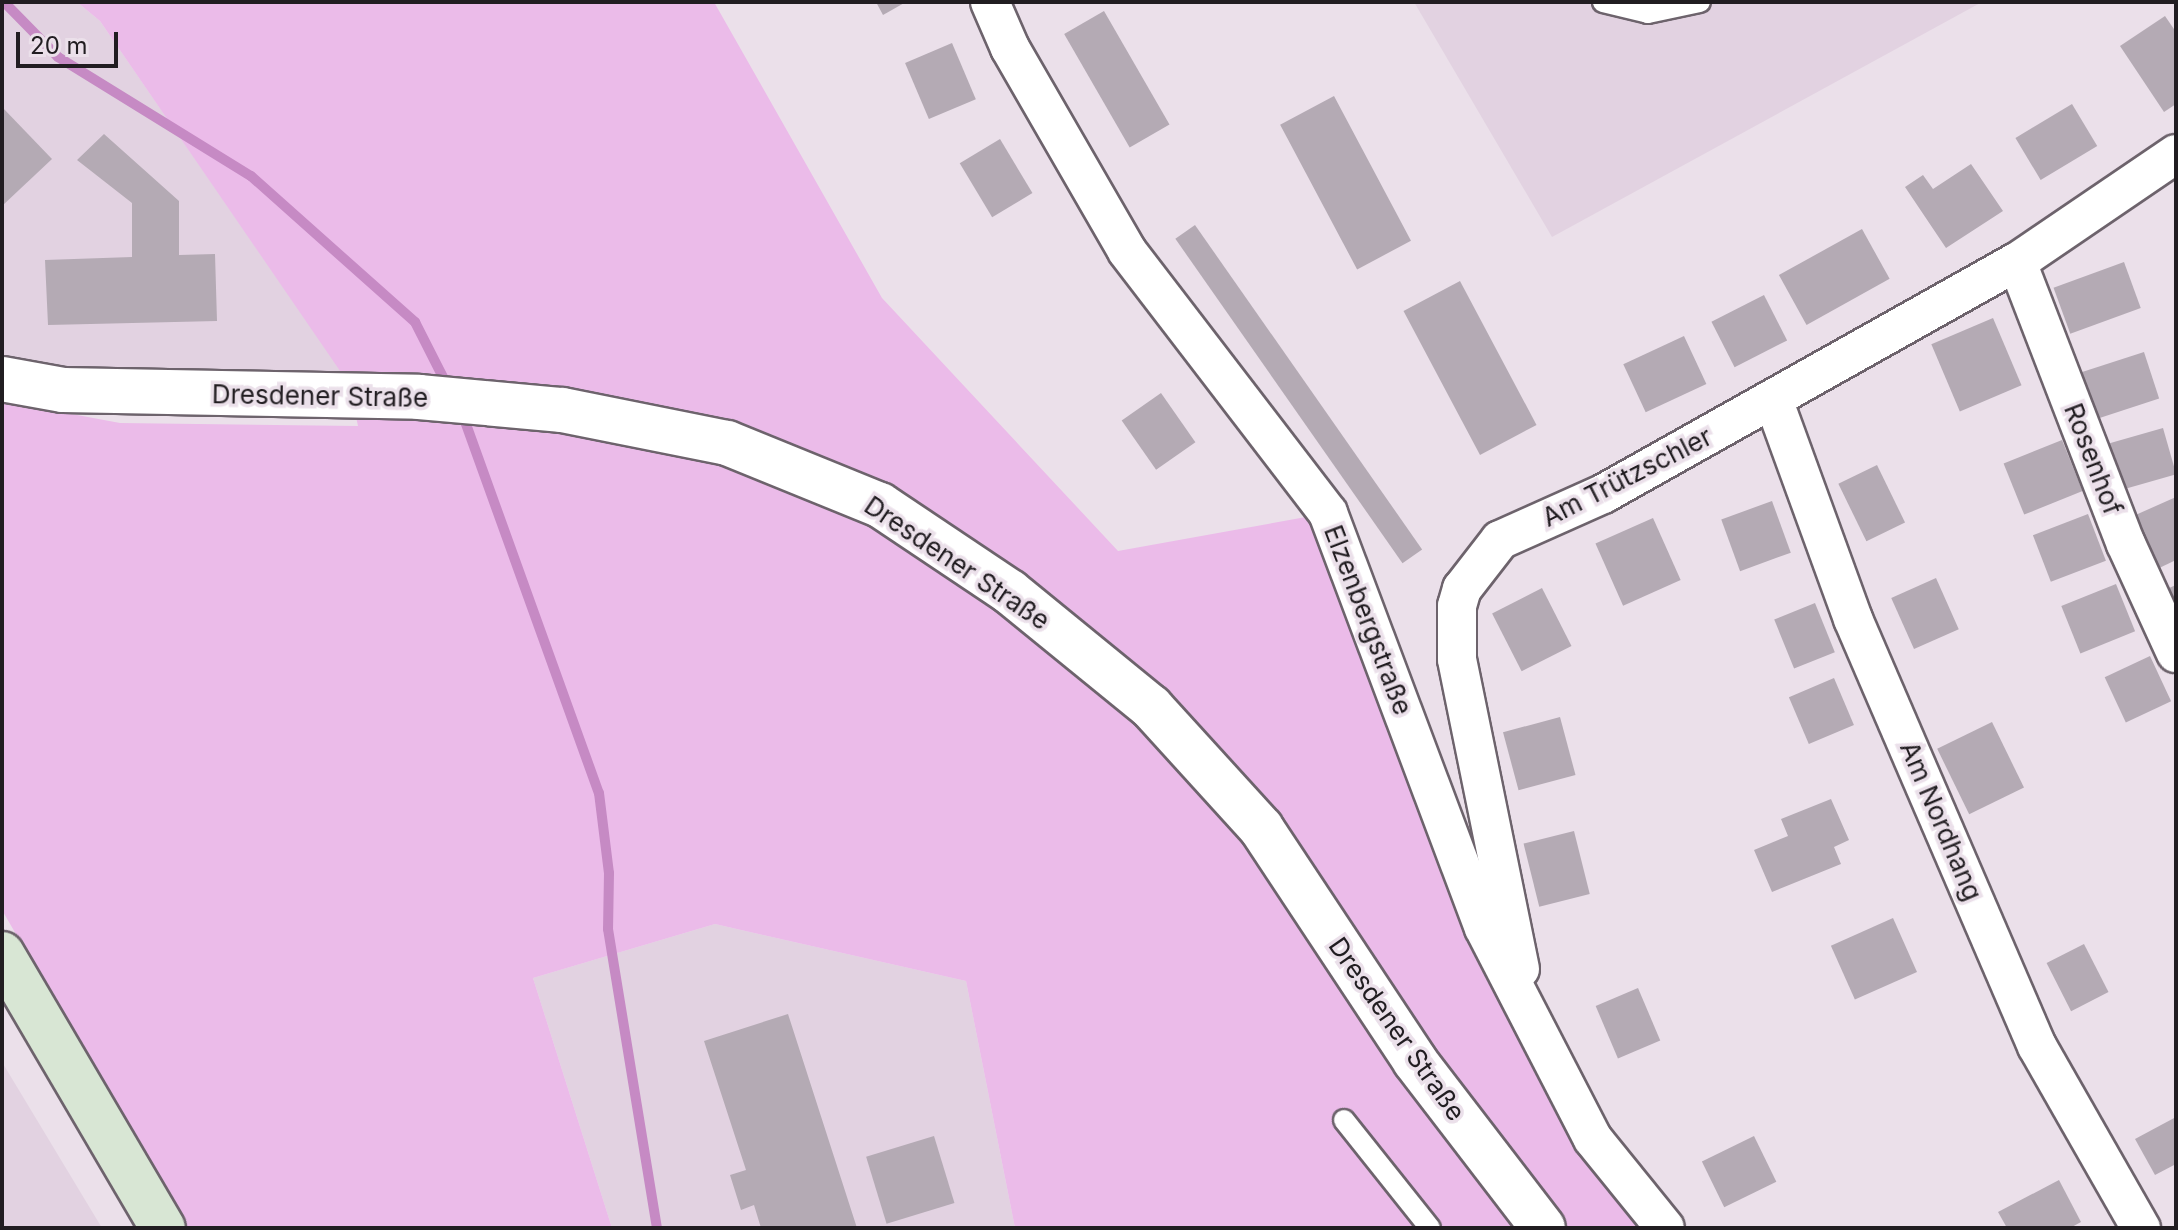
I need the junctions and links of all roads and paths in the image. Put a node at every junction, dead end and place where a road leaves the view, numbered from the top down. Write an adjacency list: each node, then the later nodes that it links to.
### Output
1 (990, 2): 10 (street, Elzenbergstraße)
2 (1603, 2): 3 (lane)
3 (1700, 2)
4 (2176, 154): 5 (street, Am Trützschler)
5 (2017, 262): 7 (street, Am Trützschler); 8 (street, Rosenhof)
6 (2, 379): 14 (street, Dresdener Straße)
7 (1773, 399): 10 (street, Am Trützschler); 16 (street, Am Nordhang)
8 (2176, 653)
9 (2, 954): 12 (main road)
10 (1529, 1015): 15 (street, Elzenbergstraße)
11 (1344, 1120): 13 (lane)
12 (163, 1228)
13 (1430, 1228)
14 (1543, 1228)
15 (1665, 1228)
16 (2141, 1228)

